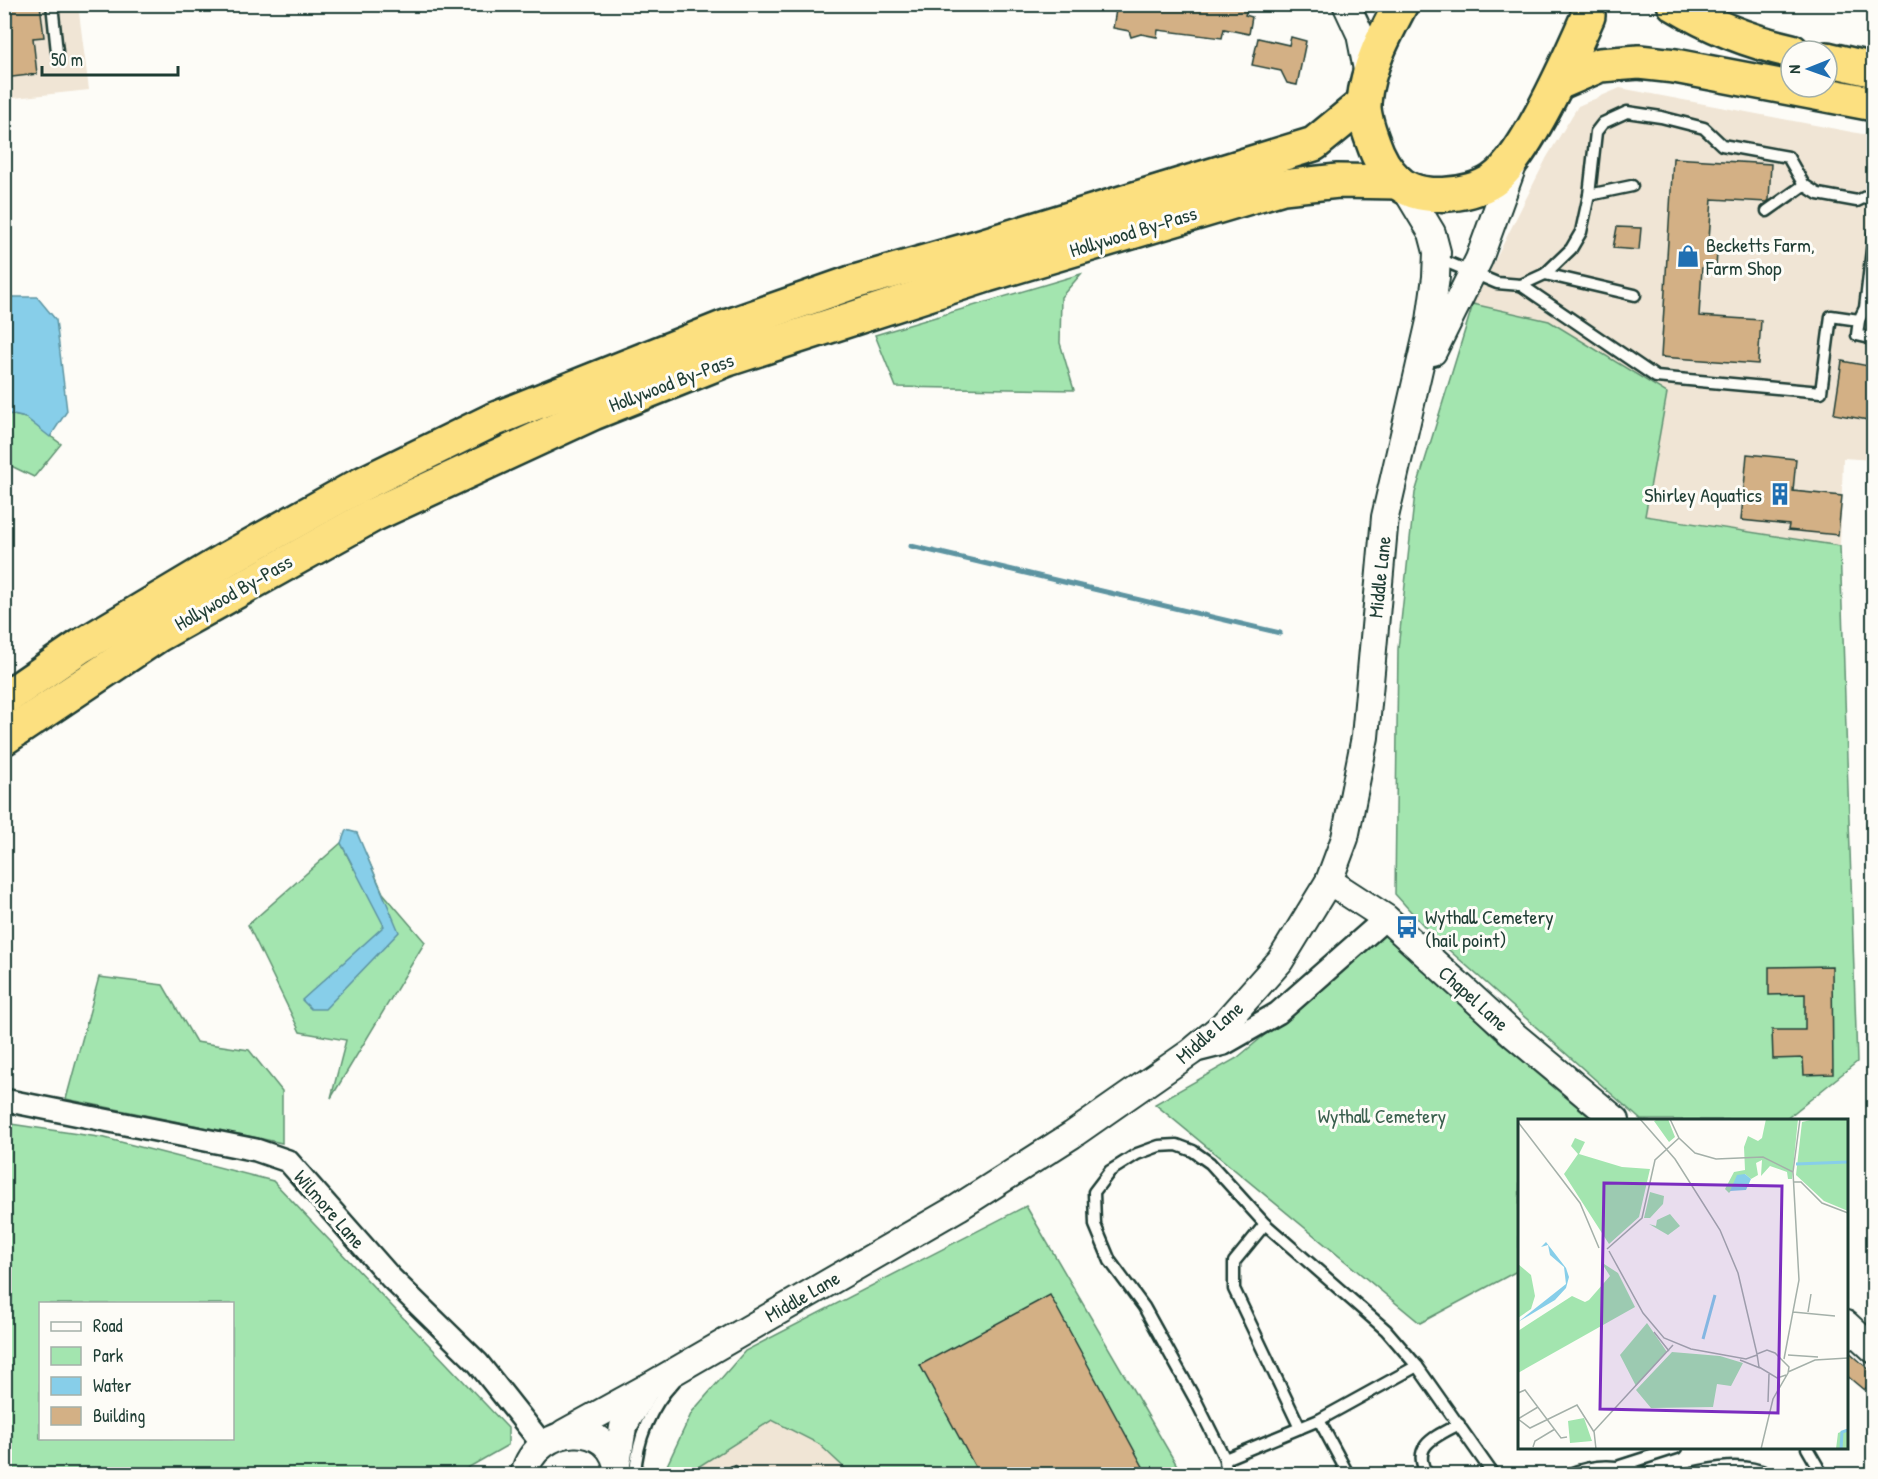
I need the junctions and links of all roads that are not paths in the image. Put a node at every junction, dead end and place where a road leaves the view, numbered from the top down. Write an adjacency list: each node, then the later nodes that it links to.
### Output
1 (52, 4): 7 (lane)
2 (1346, 4): 11 (street)
3 (1401, 4): 11 (highway)
4 (1588, 4): 10 (highway, Hollywood By-Pass)
5 (1674, 4): 6 (highway)
6 (1779, 48)
7 (57, 52)
8 (1839, 62): 9 (highway)
9 (1874, 70)
10 (1558, 83): 12 (highway); 13 (highway, Hollywood By-Pass)
11 (1367, 93): 14 (highway); 29 (highway, Hollywood By-Pass)
12 (1871, 106)
13 (1520, 147): 14 (highway, Hollywood By-Pass); 22 (street, Middle Lane)
14 (1400, 184): 21 (street, Middle Lane); 30 (highway, Hollywood By-Pass)
15 (1804, 185): 17 (lane); 18 (lane); 19 (lane)
16 (1632, 186): 18 (lane)
17 (1874, 193)
18 (1589, 195): 23 (lane)
19 (1767, 211)
20 (1874, 233): 26 (lane)
21 (1437, 258): 22 (lane); 28 (street, Middle Lane)
22 (1472, 271): 24 (lane); 28 (street, Middle Lane)
23 (1545, 274): 24 (lane); 25 (lane)
24 (1521, 285): 26 (lane)
25 (1635, 296)
26 (1859, 320): 27 (lane)
27 (1874, 339)
28 (1408, 417): 31 (street, Middle Lane)
29 (4, 699)
30 (4, 738)
31 (1329, 881): 32 (street, Chapel Lane); 33 (street, Middle Lane)
32 (1386, 918): 33 (street); 35 (street, Chapel Lane)
33 (1191, 1052): 39 (street, Middle Lane)
34 (4, 1100): 45 (street, Wilmore Lane)
35 (1615, 1119)
36 (1265, 1224): 40 (lane); 44 (lane); 48 (lane)
37 (1848, 1326): 38 (street)
38 (1874, 1350)
39 (697, 1358): 41 (street, Middle Lane); 50 (lane)
40 (1417, 1366): 42 (lane); 43 (lane)
41 (646, 1388): 45 (street, Middle Lane); 50 (street, Middle Lane)
42 (1319, 1420): 44 (lane); 54 (lane)
43 (1459, 1424): 55 (lane); 56 (lane)
44 (1300, 1428): 48 (lane)
45 (553, 1439): 50 (street); 52 (street, Middle Lane)
46 (1673, 1449): 49 (lane)
47 (1808, 1449): 61 (lane)
48 (1225, 1459): 53 (lane)
49 (1619, 1466): 51 (lane); 58 (lane)
50 (623, 1471)
51 (1588, 1471): 57 (lane)
52 (524, 1474)
53 (1226, 1474)
54 (1348, 1474)
55 (1427, 1474)
56 (1493, 1474)
57 (1570, 1474)
58 (1646, 1474)
59 (1688, 1474): 60 (lane)
60 (1768, 1474)
61 (1822, 1474)

